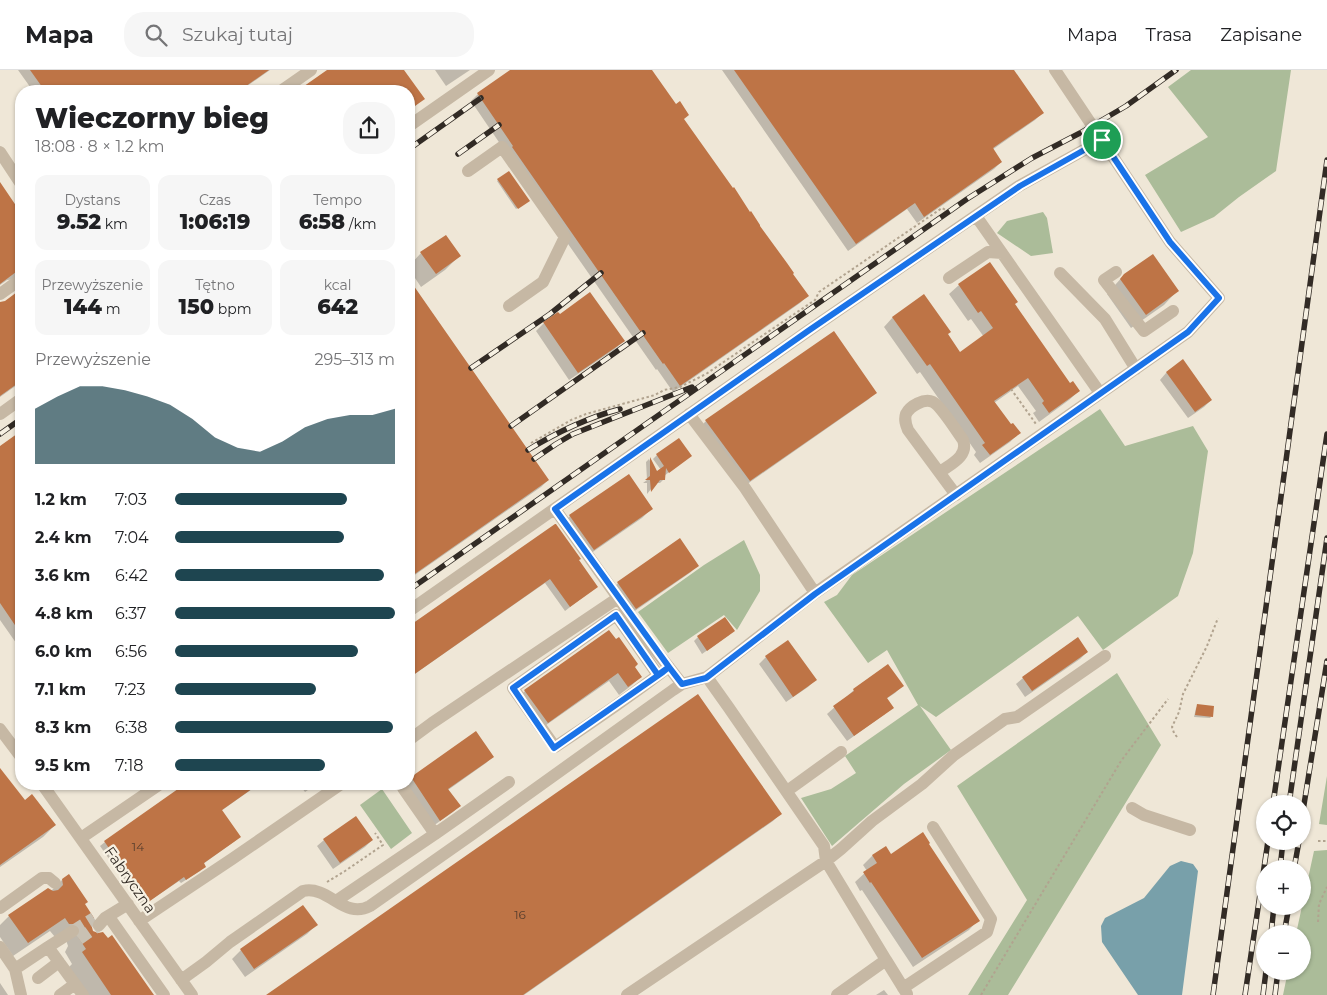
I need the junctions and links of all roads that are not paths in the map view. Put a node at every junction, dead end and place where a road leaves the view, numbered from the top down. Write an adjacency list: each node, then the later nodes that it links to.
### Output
1 (312, 70): 4 (street)
2 (489, 70): 5 (street)
3 (1055, 70): 6 (street)
4 (290, 85)
5 (415, 122)
6 (1102, 140): 10 (street); 21 (street)
7 (0, 152): 9 (street)
8 (468, 171): 18 (street)
9 (15, 175)
10 (976, 216): 11 (street); 25 (street)
11 (1002, 253): 14 (street); 22 (street)
12 (1116, 272): 17 (street)
13 (1060, 273): 20 (street)
14 (949, 278)
15 (15, 283): 16 (street)
16 (0, 294)
17 (1122, 304): 19 (street); 20 (street)
18 (509, 306)
19 (1173, 311)
20 (1105, 319): 21 (street)
21 (1136, 369): 22 (street)
22 (1100, 393): 27 (street)
23 (15, 403): 24 (street)
24 (0, 414)
25 (689, 414): 28 (street); 29 (street)
26 (940, 472): 26 (street); 27 (street)
27 (956, 496): 29 (street)
28 (555, 509): 30 (street); 31 (street)
29 (815, 594): 35 (street)
30 (618, 598): 33 (street); 38 (street)
31 (415, 606)
32 (1105, 656): 52 (street)
33 (669, 667): 34 (street); 36 (street)
34 (658, 675): 34 (street)
35 (706, 678): 36 (street); 46 (street)
36 (682, 684): 54 (street)
37 (0, 729): 39 (street)
38 (415, 736)
39 (15, 748)
40 (841, 752): 46 (street)
41 (509, 782): 50 (street)
42 (46, 790): 51 (street, Fabryczna)
43 (151, 790): 51 (street)
44 (332, 790): 57 (street)
45 (404, 790): 50 (street)
46 (787, 791): 52 (street)
47 (1132, 808): 49 (street)
48 (933, 827): 67 (street)
49 (1190, 830)
50 (435, 834): 54 (street)
51 (81, 838): 55 (street, Fabryczna)
52 (826, 860): 61 (street); 73 (street)
53 (54, 883): 56 (street)
54 (336, 901): 65 (street)
55 (128, 904): 57 (street, Fabryczna); 71 (street)
56 (0, 908)
57 (139, 921): 65 (street, Fabryczna)
58 (76, 935): 59 (street)
59 (52, 945): 62 (street); 63 (street)
60 (0, 947): 63 (street)
61 (886, 960): 67 (street); 74 (street)
62 (59, 962): 64 (street); 66 (street)
63 (15, 969): 68 (street)
64 (38, 978)
65 (181, 980): 72 (street, Fabryczna)
66 (75, 984): 69 (street); 70 (street)
67 (906, 992)
68 (21, 995)
69 (60, 995)
70 (83, 995)
71 (164, 995)
72 (192, 995)
73 (628, 995)
74 (837, 995)

